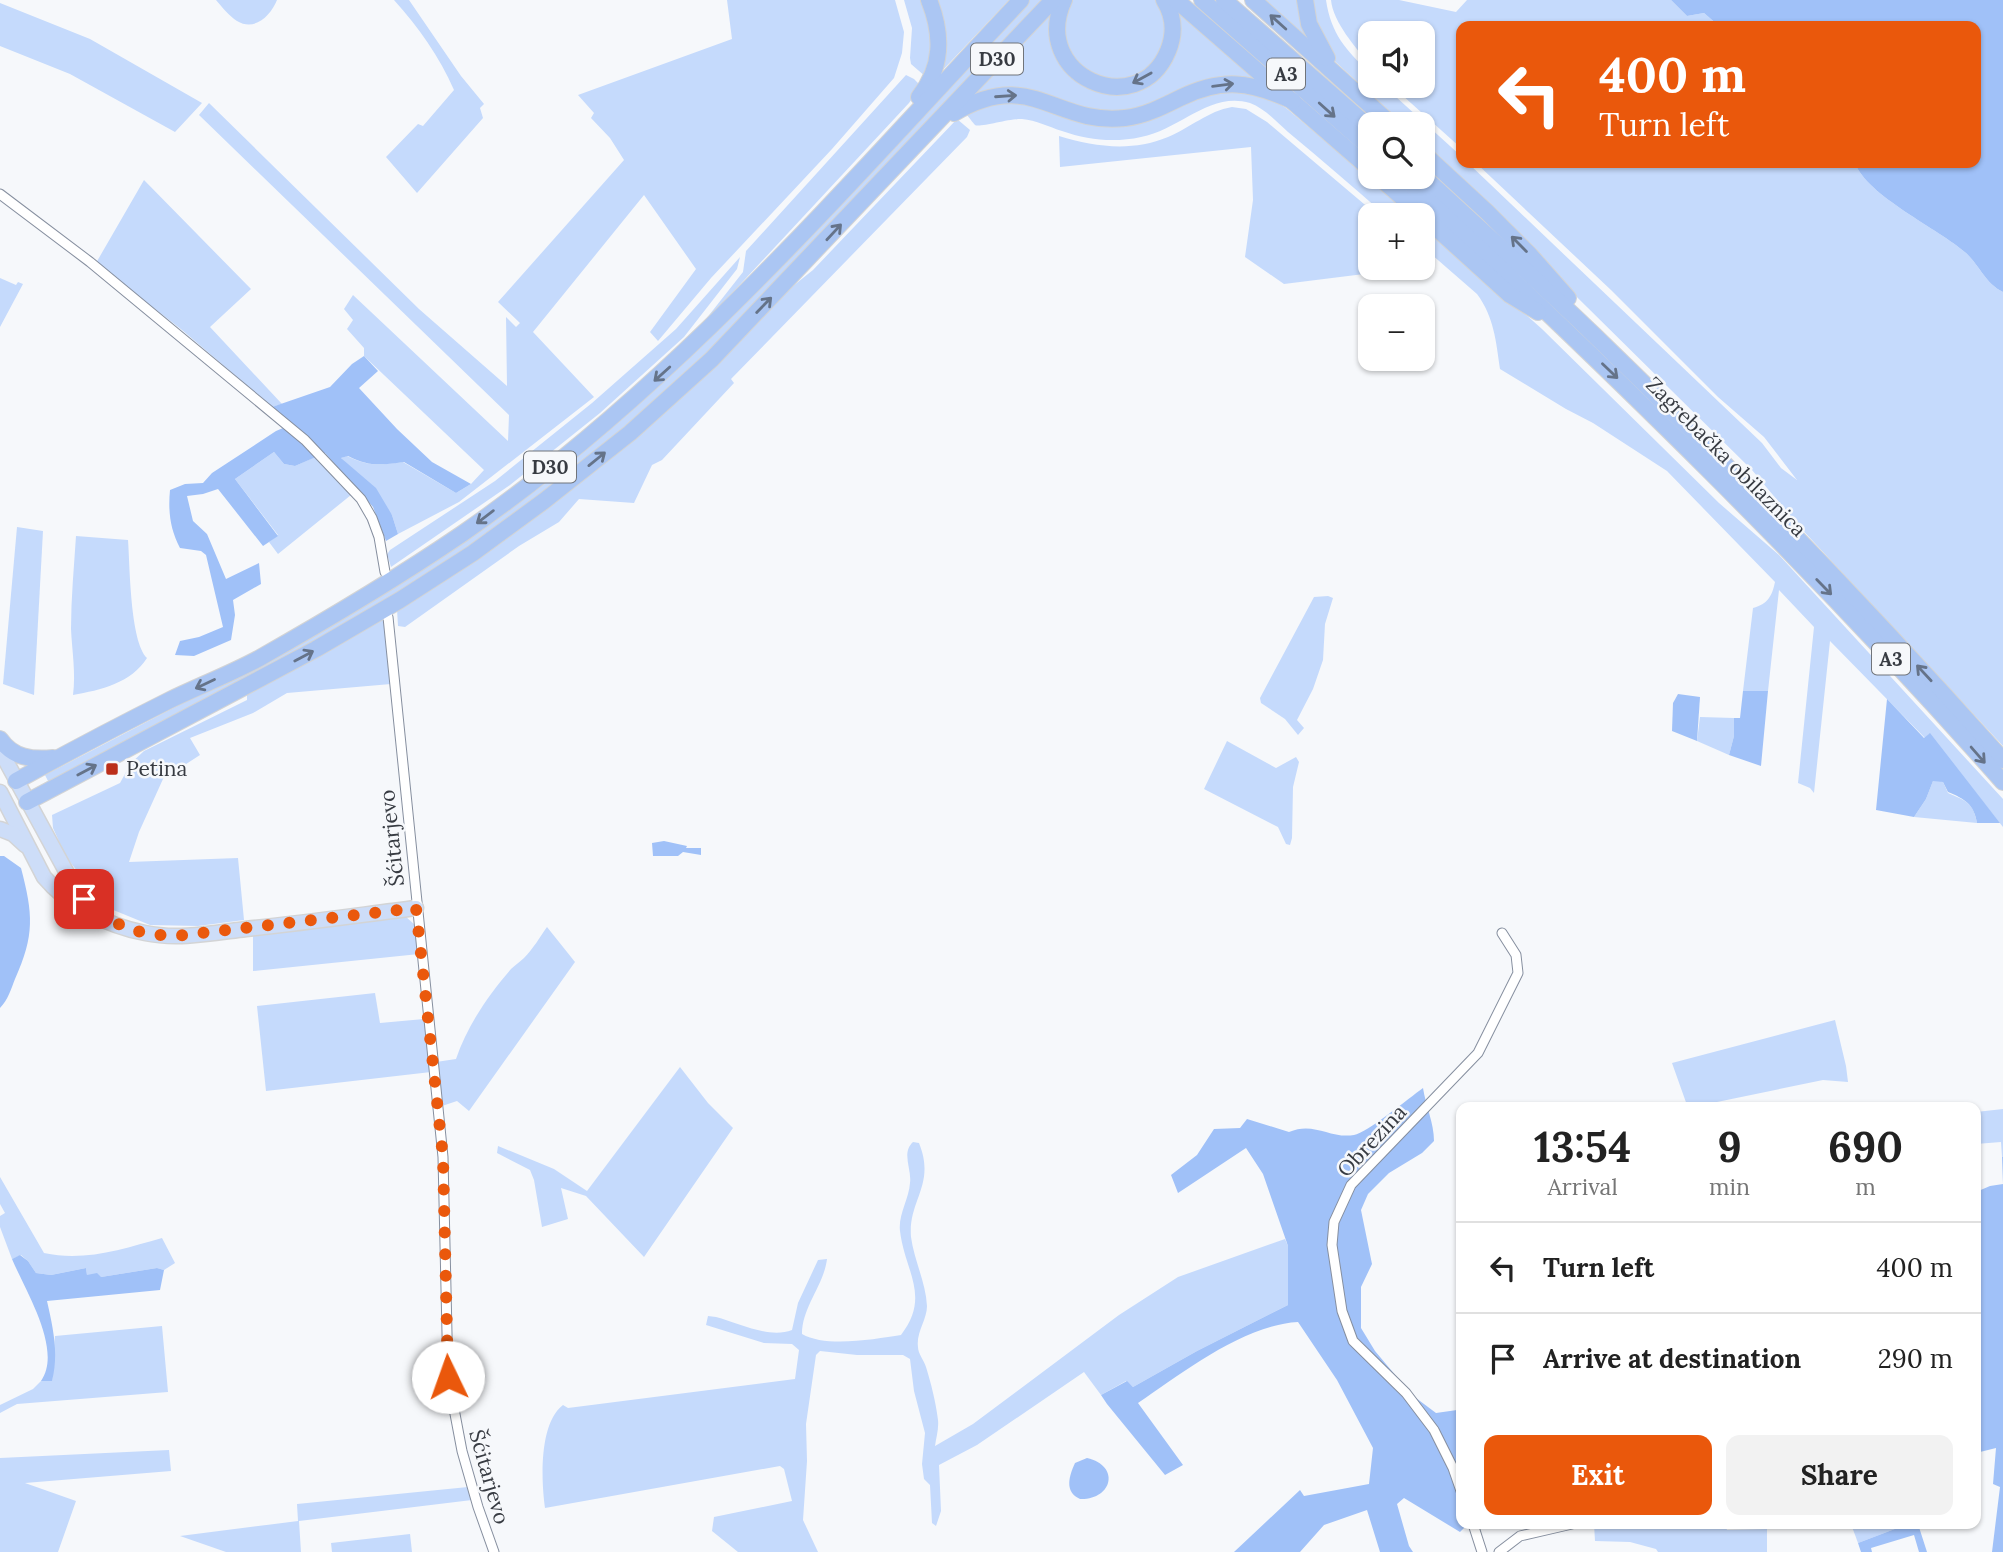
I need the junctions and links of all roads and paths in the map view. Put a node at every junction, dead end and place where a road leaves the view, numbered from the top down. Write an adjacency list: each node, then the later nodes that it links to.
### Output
1 (929, 0): 25 (highway)
2 (1021, 0): 25 (highway, D30)
3 (1053, 0): 15 (highway, D30)
4 (1064, 0): 5 (highway, one-way to 4)
5 (1164, 0)
6 (1176, 0): 12 (highway)
7 (1202, 0): 16 (highway, A3, one-way to 16)
8 (1224, 0): 14 (highway, A3)
9 (1253, 0): 11 (highway, one-way to 9)
10 (1305, 0): 11 (highway)
11 (1340, 78): 13 (highway)
12 (1293, 101): 15 (highway, one-way to 12); 17 (highway)
13 (1378, 112)
14 (1358, 117)
15 (942, 118): 37 (highway, D30, one-way to 15)
16 (1358, 137)
17 (1358, 158)
18 (1435, 164): 27 (highway, one-way to 18)
19 (1435, 187): 27 (highway, Zagrebačka obilaznica / A3)
20 (1392, 189): 23 (highway)
21 (1416, 189): 26 (highway, Zagrebačka obilaznica / A3)
22 (0, 194): 28 (street)
23 (1408, 203)
24 (1435, 228): 26 (highway)
25 (739, 300): 32 (highway, D30, one-way to 32)
26 (1561, 324): 35 (highway, Zagrebačka obilaznica / A3, one-way to 35)
27 (1592, 334): 33 (highway, Zagrebačka obilaznica / A3, one-way to 27)
28 (385, 572)
29 (388, 617): 41 (street, Šćitarjevo)
30 (0, 739): 32 (highway)
31 (0, 750): 34 (main road)
32 (63, 757): 34 (highway, D30)
33 (2003, 760)
34 (16, 781): 36 (main road, D30); 37 (main road)
35 (2003, 782)
36 (0, 791): 38 (main road)
37 (27, 802): 38 (main road, D30); 42 (main road)
38 (5, 813): 40 (main road)
39 (0, 829): 40 (main road)
40 (30, 850): 42 (main road)
41 (416, 908): 42 (main road); 47 (street, Šćitarjevo)
42 (112, 923)
43 (1503, 933): 44 (street, Obrezina)
44 (1456, 1477)
45 (1475, 1529): 48 (street)
46 (1550, 1529): 49 (street)
47 (494, 1552)
48 (1482, 1552)
49 (1499, 1552)

